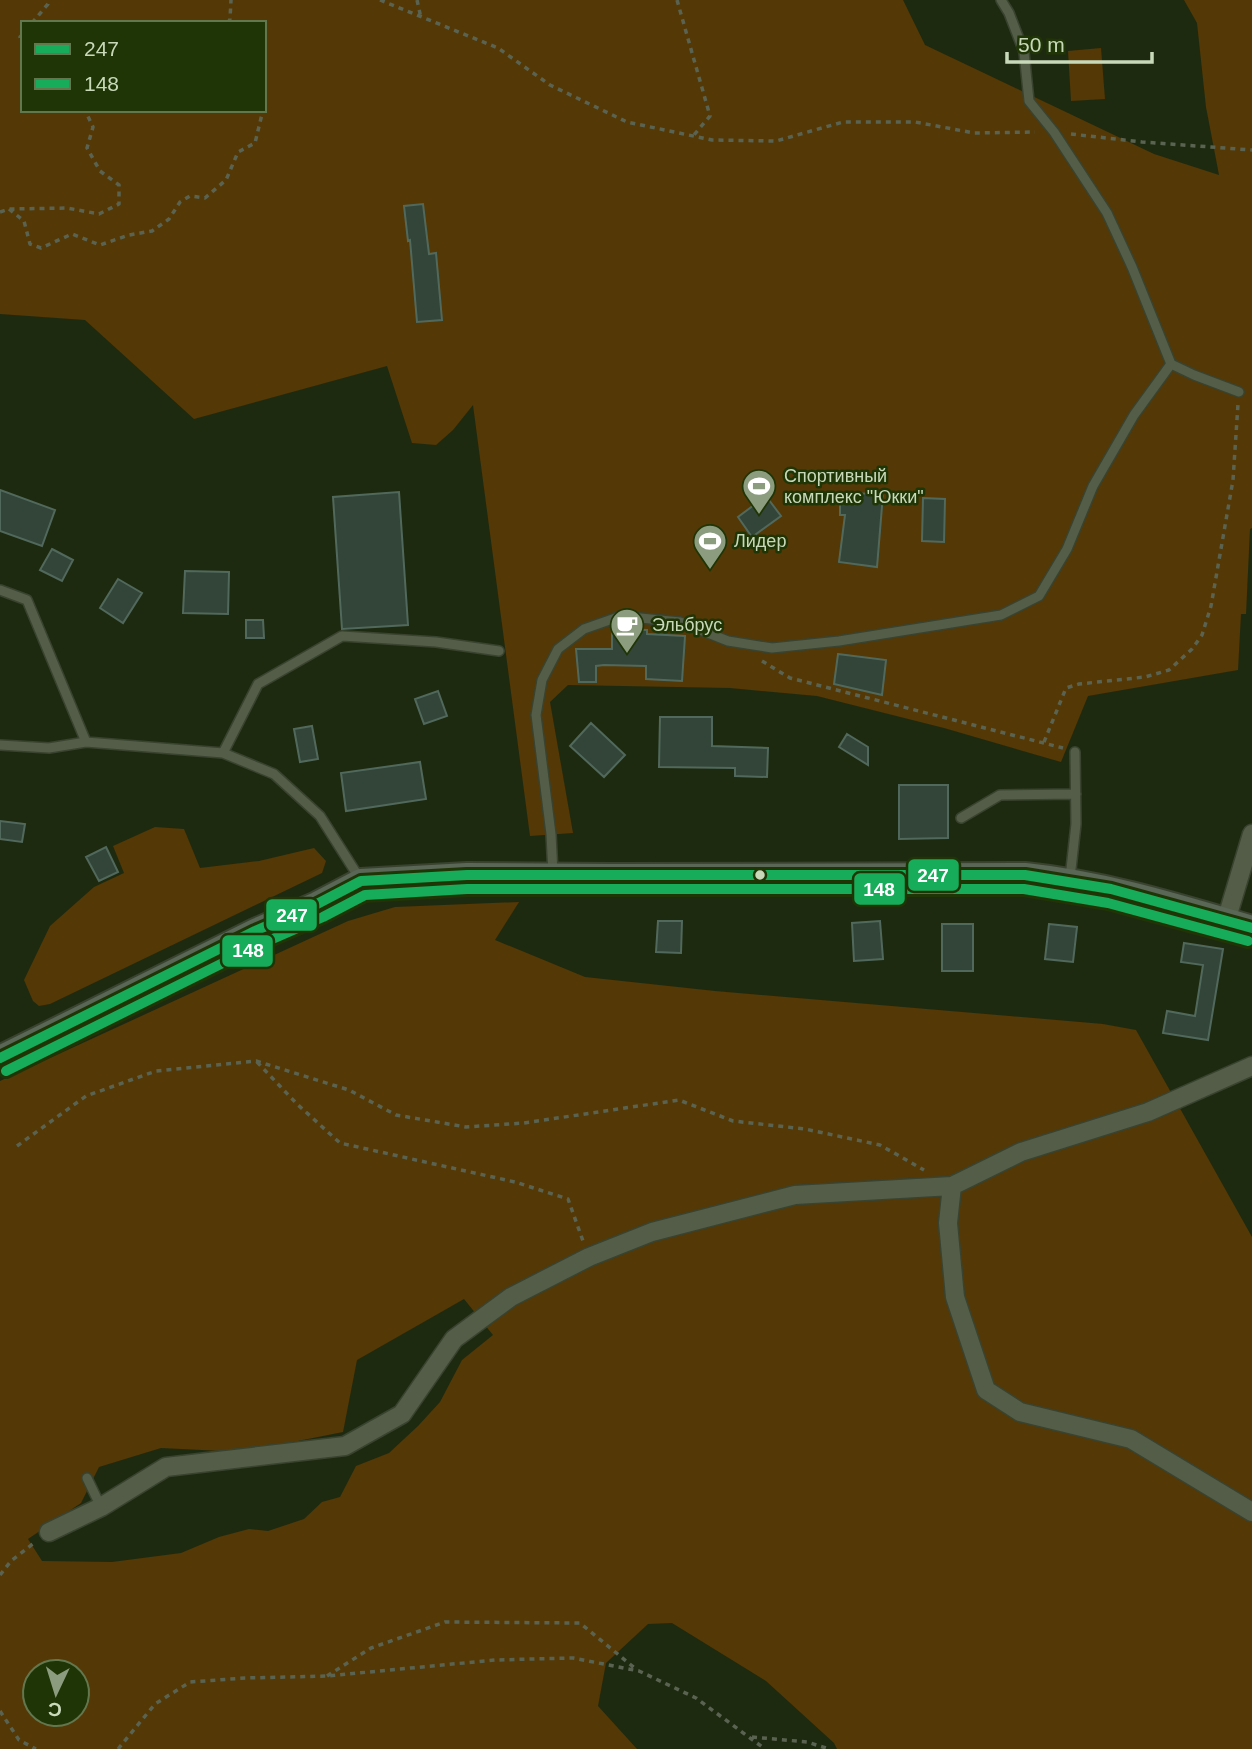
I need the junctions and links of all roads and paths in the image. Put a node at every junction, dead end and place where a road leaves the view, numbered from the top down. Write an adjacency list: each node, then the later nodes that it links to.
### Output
1 (49, 0): 8 (path)
2 (231, 0): 9 (path)
3 (380, 0): 7 (path)
4 (417, 0): 7 (path)
5 (677, 0): 13 (path)
6 (1001, 0): 12 (lane)
7 (421, 18): 13 (path)
8 (34, 21)
9 (229, 21)
10 (86, 112): 15 (path)
11 (263, 112): 15 (path)
12 (1054, 132): 13 (path); 14 (path); 17 (lane)
13 (693, 136)
14 (1252, 150)
15 (9, 209): 16 (path)
16 (0, 212)
17 (1171, 363): 18 (lane); 30 (lane)
18 (1239, 392): 23 (path)
19 (0, 590): 22 (lane)
20 (499, 651): 26 (lane)
21 (790, 678): 23 (path)
22 (86, 741): 24 (lane); 26 (lane)
23 (1044, 742): 25 (path)
24 (0, 745)
25 (1075, 752): 27 (lane)
26 (223, 753): 32 (lane)
27 (1076, 794): 28 (lane); 31 (lane)
28 (961, 818)
29 (1252, 834): 33 (street)
30 (553, 876): 31 (main road); 32 (main road)
31 (1069, 880): 33 (main road)
32 (361, 881): 35 (main road)
33 (1226, 921): 34 (main road)
34 (1252, 928)
35 (0, 1058)
36 (256, 1061): 38 (path); 39 (path); 40 (path)
37 (1252, 1066): 39 (street)
38 (17, 1146)
39 (952, 1186): 40 (street); 43 (street)
40 (589, 1257): 42 (street)
41 (87, 1478): 42 (lane)
42 (101, 1507): 44 (street)
43 (1252, 1512)
44 (49, 1532): 45 (path)
45 (0, 1575)
46 (639, 1671): 47 (path); 47 (path); 49 (path)
47 (327, 1676): 51 (path)
48 (0, 1711): 50 (path)
49 (751, 1737): 52 (path); 53 (path)
50 (36, 1749)
51 (118, 1749)
52 (765, 1749)
53 (829, 1749)

